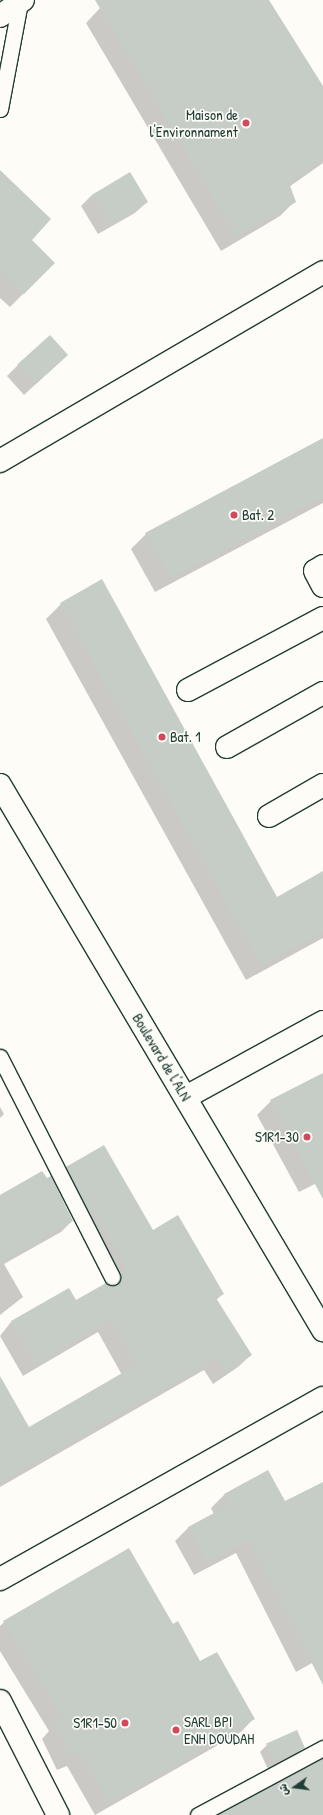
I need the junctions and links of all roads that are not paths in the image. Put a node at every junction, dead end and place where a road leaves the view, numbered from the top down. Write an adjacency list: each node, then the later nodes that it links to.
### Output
1 (21, 1): 2 (street); 3 (lane)
2 (0, 16)
3 (0, 109)
4 (323, 272): 5 (street)
5 (0, 461)
6 (323, 566): 7 (street)
7 (323, 586)
8 (323, 618): 9 (street)
9 (188, 690)
10 (323, 692): 11 (street)
11 (228, 747)
12 (0, 785): 17 (street, Boulevard de l'ALN)
13 (323, 785): 14 (street)
14 (269, 816)
15 (323, 1022): 17 (street)
16 (0, 1057): 18 (lane)
17 (186, 1097): 19 (street, Boulevard de l'ALN)
18 (112, 1277)
19 (323, 1330)
20 (323, 1398): 21 (street)
21 (0, 1579)
22 (0, 1701): 24 (street)
23 (323, 1748): 25 (lane)
24 (58, 1815)
25 (198, 1815)

